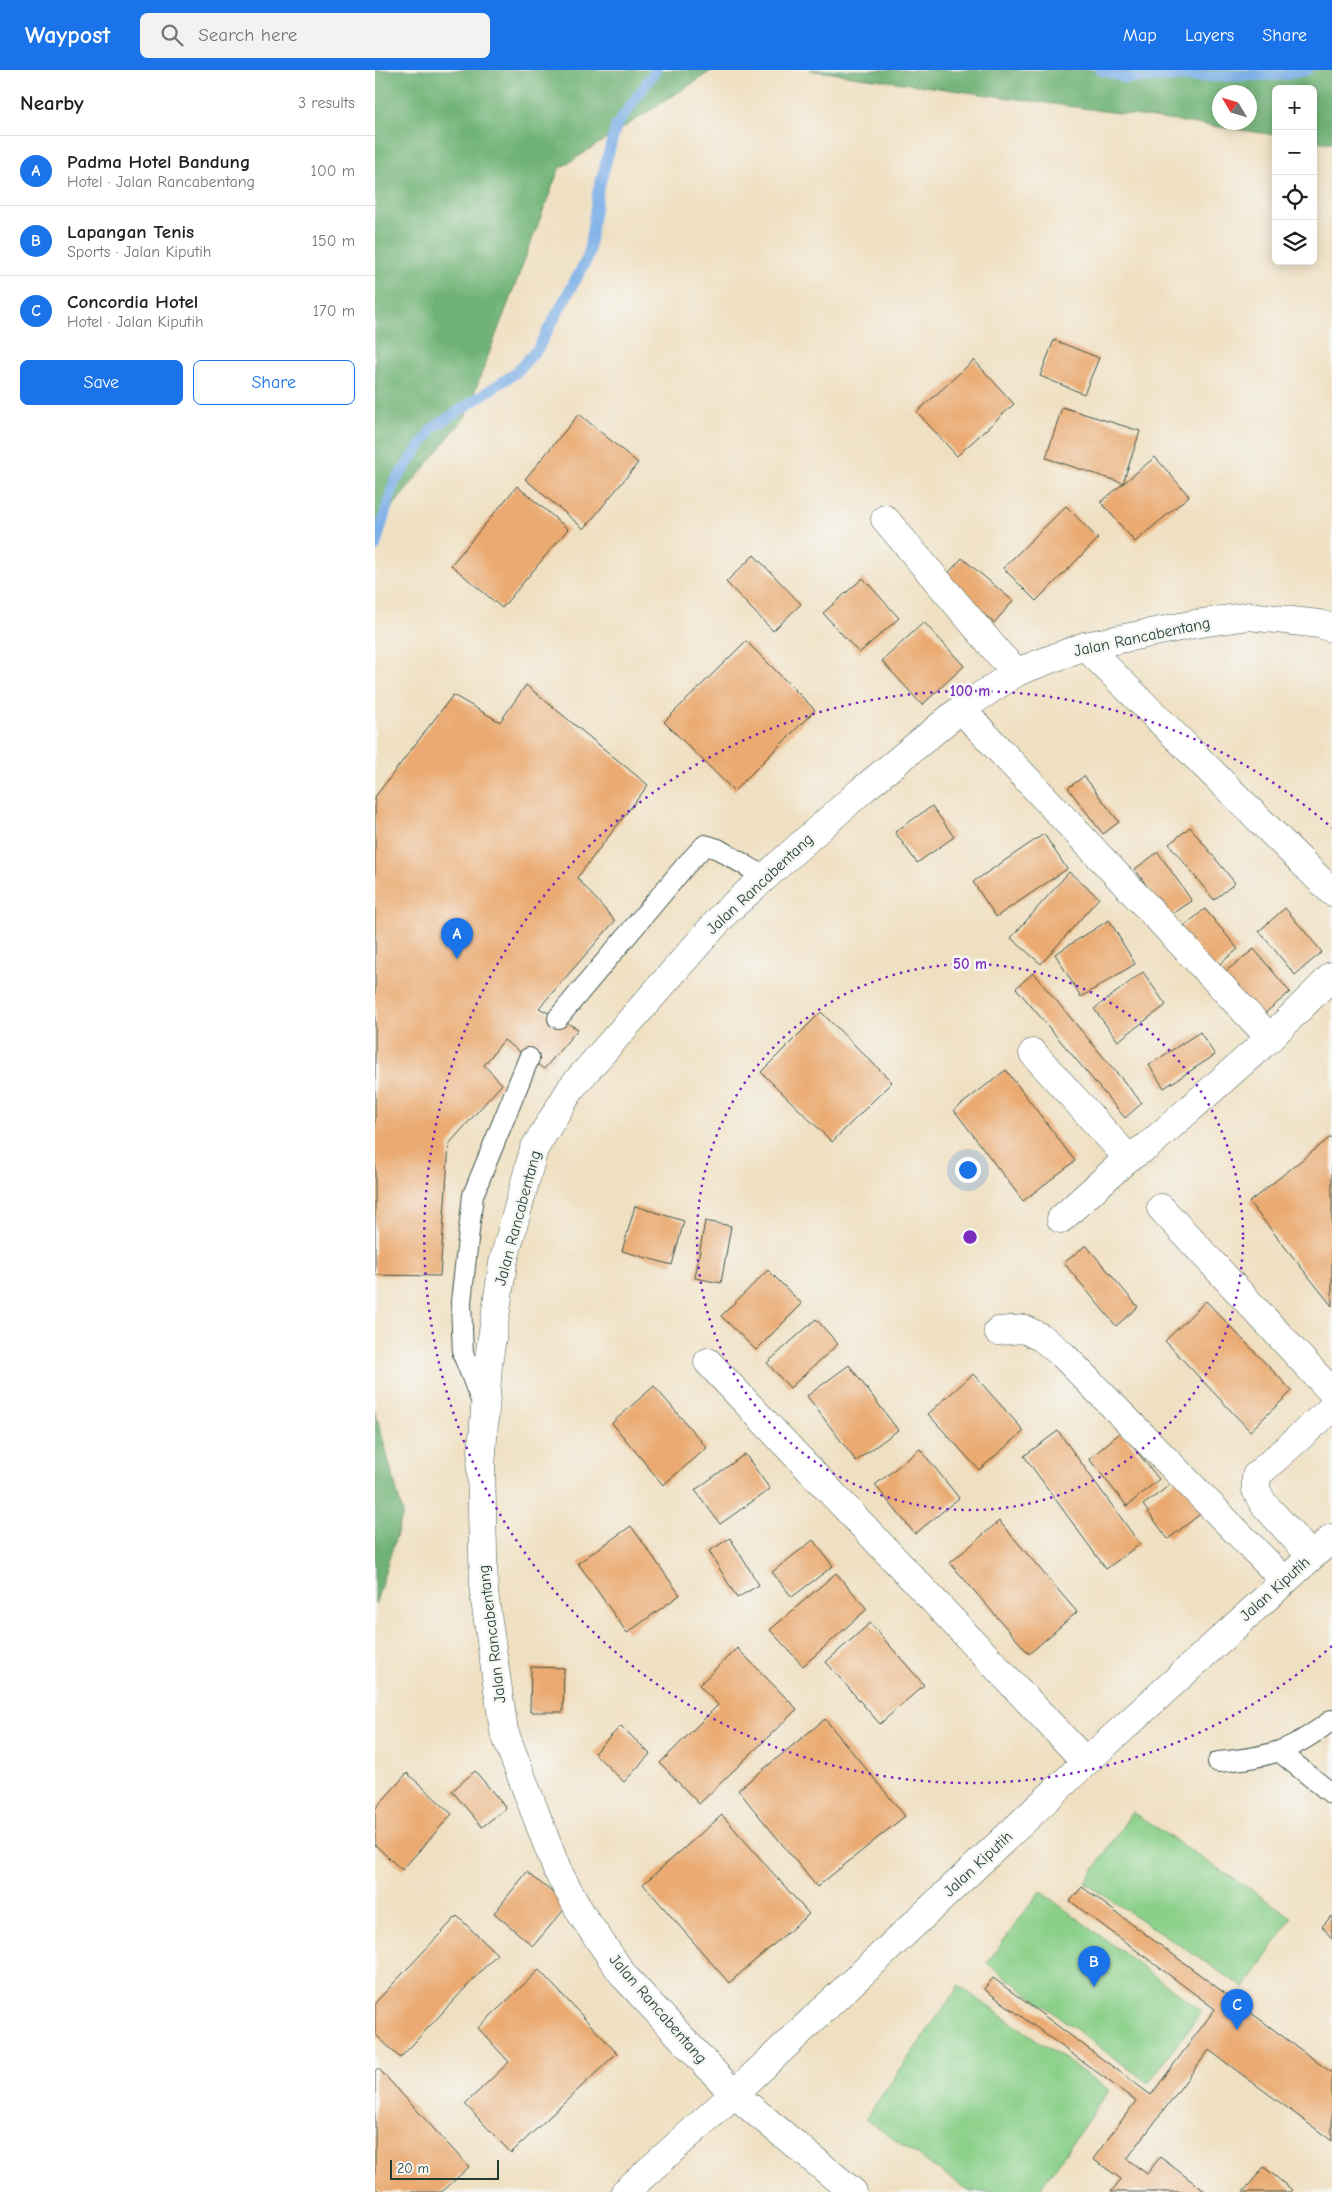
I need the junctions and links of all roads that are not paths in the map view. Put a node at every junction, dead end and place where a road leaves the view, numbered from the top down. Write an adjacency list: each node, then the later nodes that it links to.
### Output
1 (885, 519): 4 (street)
2 (1332, 628): 3 (street, Jalan Rancabentang)
3 (1085, 646): 4 (street, Jalan Rancabentang); 7 (street)
4 (1017, 672): 5 (street, Jalan Rancabentang)
5 (961, 709): 6 (street, Jalan Rancabentang); 10 (street)
6 (765, 877): 9 (lane); 20 (street, Jalan Rancabentang)
7 (1332, 892)
8 (1332, 976): 10 (street)
9 (558, 1018)
10 (1270, 1038): 13 (street)
11 (1033, 1053): 13 (street)
12 (529, 1058): 20 (lane)
13 (1128, 1158): 15 (street)
14 (1161, 1208): 18 (street)
15 (1061, 1219)
16 (998, 1331): 23 (street)
17 (709, 1362): 26 (street)
18 (1332, 1392)
19 (1332, 1408): 22 (street)
20 (485, 1410): 29 (street, Jalan Rancabentang)
21 (1332, 1538): 22 (street, Jalan Kiputih)
22 (1311, 1556): 23 (street, Jalan Kiputih)
23 (1284, 1580): 26 (street, Jalan Kiputih)
24 (1332, 1720): 25 (lane)
25 (1280, 1752): 27 (lane); 28 (lane)
26 (1086, 1762): 29 (street, Jalan Kiputih)
27 (1218, 1762)
28 (1332, 1794)
29 (734, 2094): 30 (street, Jalan Kiputih); 31 (street, Jalan Rancabentang)
30 (625, 2192)
31 (853, 2192)

